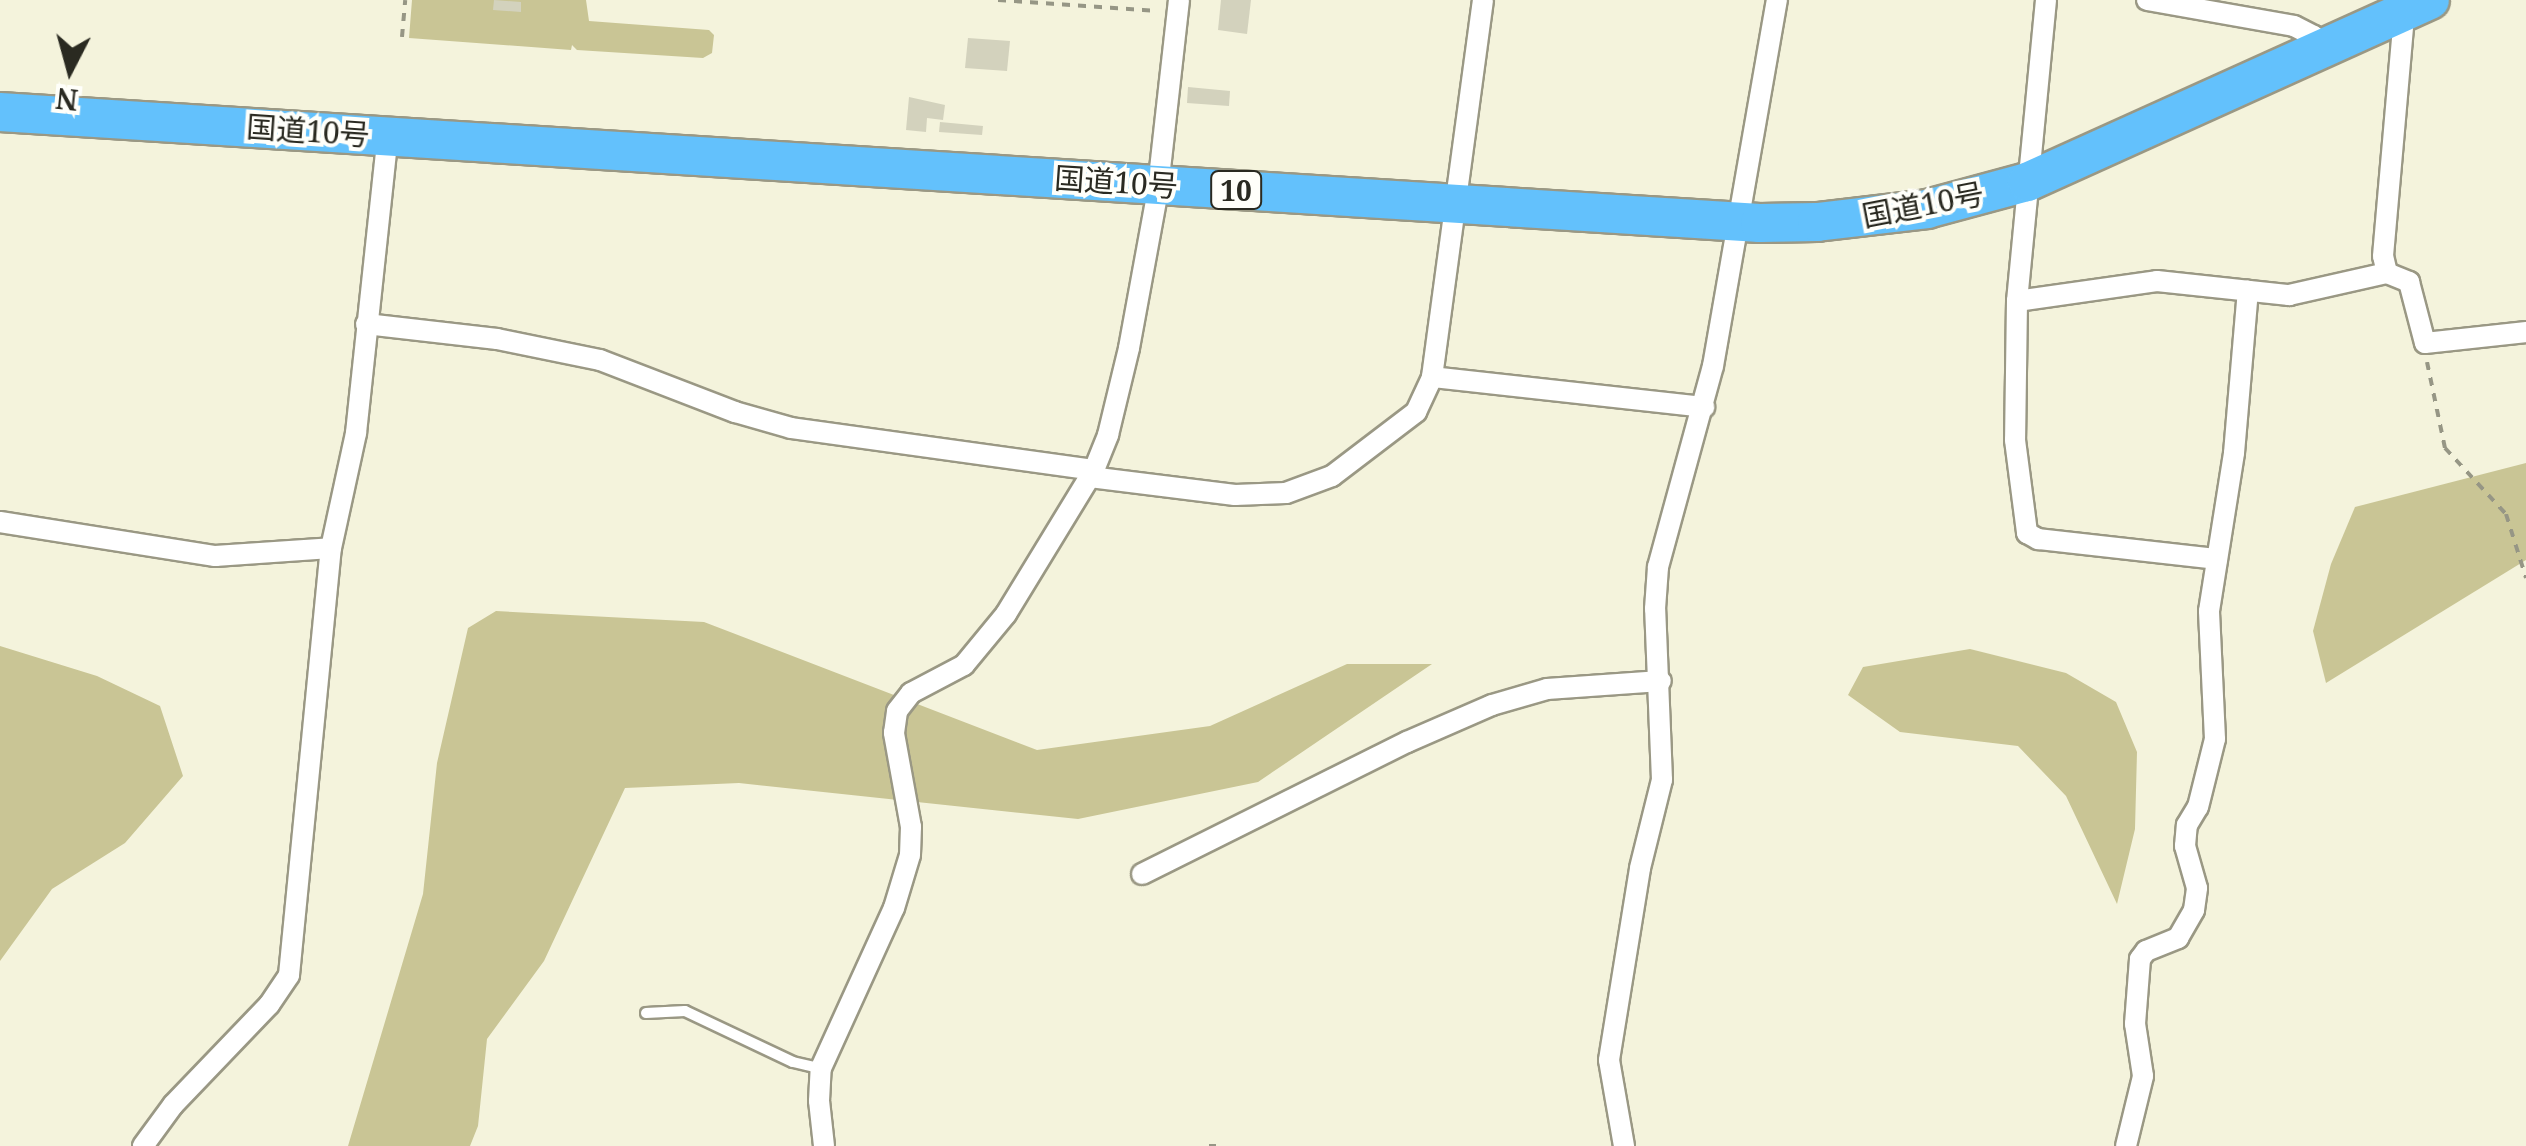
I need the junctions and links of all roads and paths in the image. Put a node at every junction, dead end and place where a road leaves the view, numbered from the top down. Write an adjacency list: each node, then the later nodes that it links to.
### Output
1 (404, 0): 9 (path)
2 (998, 0): 7 (path)
3 (1482, 0): 15 (street)
4 (1777, 0): 16 (street)
5 (2046, 0): 13 (street)
6 (2148, 0): 10 (street)
7 (1178, 6): 14 (street)
8 (2414, 8): 10 (highway, 国道10号 / 10); 17 (street)
9 (402, 37)
10 (2321, 50): 13 (highway, 国道10号 / 10)
11 (0, 112): 12 (highway, 国道10号 / 10)
12 (388, 136): 14 (highway, 国道10号 / 10); 20 (street)
13 (2027, 182): 16 (highway, 国道10号 / 10); 19 (street)
14 (1158, 185): 15 (highway, 国道10号 / 10); 25 (street)
15 (1453, 204): 16 (highway, 国道10号 / 10); 23 (street)
16 (1738, 222): 24 (street)
17 (2386, 273): 18 (street); 22 (street)
18 (2248, 291): 19 (street); 28 (street)
19 (2018, 302): 28 (street)
20 (366, 324): 25 (street); 27 (street)
21 (2526, 332): 22 (street)
22 (2425, 343): 29 (path)
23 (1432, 378): 24 (street); 25 (street)
24 (1704, 407): 30 (street)
25 (1092, 473): 33 (street)
26 (0, 522): 27 (street)
27 (331, 548): 34 (street)
28 (2216, 560): 37 (street)
29 (2526, 578)
30 (1661, 681): 31 (street); 36 (street)
31 (1142, 874)
32 (646, 1013): 33 (lane)
33 (822, 1068): 35 (street)
34 (143, 1146)
35 (824, 1146)
36 (1624, 1146)
37 (2126, 1146)

